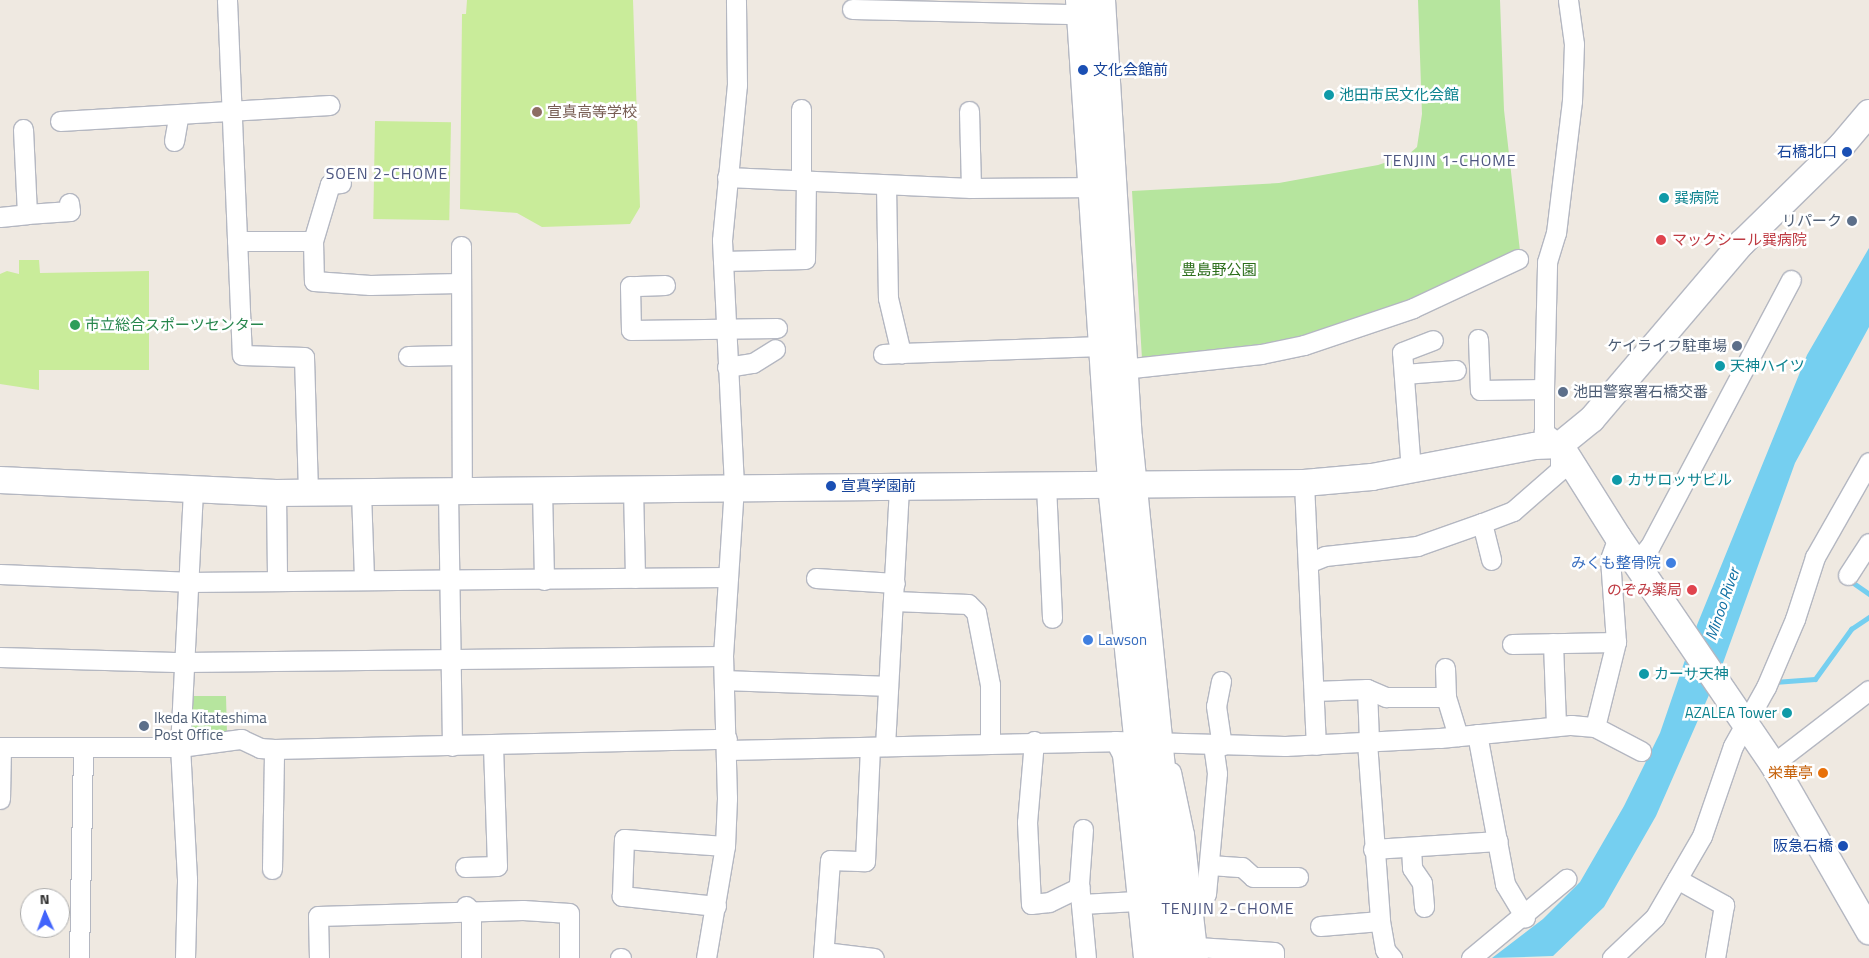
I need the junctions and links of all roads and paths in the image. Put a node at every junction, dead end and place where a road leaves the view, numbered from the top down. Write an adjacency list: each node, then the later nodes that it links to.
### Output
1 (227, 0): 9 (street)
2 (736, 0): 16 (street)
3 (1102, 0): 20 (street)
4 (1568, 0): 45 (street)
5 (855, 6): 6 (street)
6 (1079, 7): 20 (street)
7 (330, 105): 9 (street)
8 (801, 109): 17 (street)
9 (231, 112): 12 (street); 25 (street)
10 (969, 112): 21 (street)
11 (1869, 113): 46 (street)
12 (179, 114): 13 (street); 15 (street)
13 (60, 121)
14 (23, 129): 23 (street)
15 (174, 141)
16 (727, 177): 17 (street); 29 (street)
17 (804, 180): 19 (street); 29 (street)
18 (341, 183): 26 (street)
19 (886, 185): 21 (street); 37 (street)
20 (1102, 187): 21 (street); 37 (street); 42 (street)
21 (971, 188)
22 (69, 203): 23 (street)
23 (27, 214): 24 (street)
24 (0, 217)
25 (237, 241): 26 (street); 61 (street)
26 (313, 242): 31 (street)
27 (460, 246): 31 (street)
28 (1518, 259): 42 (street)
29 (723, 261): 33 (street)
30 (1792, 280): 66 (street)
31 (459, 283): 39 (street)
32 (665, 285): 33 (street)
33 (724, 328): 34 (street); 41 (street)
34 (778, 328)
35 (1478, 339): 45 (street)
36 (1433, 340): 44 (street)
37 (1102, 346): 52 (street)
38 (775, 349): 41 (street)
39 (460, 355): 40 (street); 57 (street)
40 (408, 356)
41 (727, 367): 53 (street)
42 (1123, 369): 52 (street)
43 (1456, 370): 44 (street)
44 (1404, 374): 48 (street)
45 (1544, 389): 46 (street)
46 (1560, 445): 48 (street); 62 (street); 63 (street)
47 (1868, 470): 95 (street)
48 (1411, 471): 50 (street)
49 (0, 480): 56 (street)
50 (1304, 483): 52 (street); 67 (street)
51 (1046, 485): 52 (street); 54 (street); 79 (street)
52 (1123, 485): 100 (street)
53 (734, 486): 54 (street); 55 (street); 70 (street)
54 (899, 486): 78 (street)
55 (633, 488): 58 (street); 71 (street)
56 (193, 489): 60 (street); 77 (street)
57 (455, 490): 58 (street); 59 (street); 76 (street)
58 (542, 490): 74 (street)
59 (361, 492): 61 (street); 73 (street)
60 (276, 493): 61 (street); 75 (street)
61 (308, 493)
62 (1482, 524): 65 (street); 67 (street)
63 (1618, 537): 66 (street); 80 (street)
64 (1869, 543): 69 (street)
65 (1491, 560)
66 (1636, 562): 95 (street)
67 (1308, 563): 93 (street)
68 (0, 574): 77 (street)
69 (1848, 575)
70 (728, 577): 71 (street); 83 (street)
71 (635, 578): 74 (street)
72 (816, 578): 78 (street)
73 (364, 580): 75 (street); 76 (street)
74 (544, 580): 76 (street)
75 (277, 581): 77 (street)
76 (450, 581): 85 (street)
77 (188, 582): 86 (street)
78 (894, 592): 90 (street); 103 (street)
79 (1052, 618)
80 (1616, 642): 81 (street); 97 (street)
81 (1553, 643): 82 (street); 96 (street)
82 (1512, 644)
83 (723, 656): 85 (street); 88 (street)
84 (0, 657): 86 (street)
85 (450, 659): 86 (street); 107 (street)
86 (184, 662): 111 (street)
87 (1445, 668): 94 (street)
88 (725, 680): 90 (street); 104 (street)
89 (1221, 681): 105 (street)
90 (888, 686): 109 (street)
91 (1367, 689): 93 (street); 94 (street); 102 (street)
92 (1869, 690): 115 (street)
93 (1314, 691): 106 (street)
94 (1446, 696): 99 (street)
95 (1746, 723): 115 (street); 127 (street)
96 (1556, 726): 97 (street); 98 (street)
97 (1595, 727): 114 (street)
98 (1477, 734): 99 (street); 118 (street)
99 (1458, 736): 102 (street)
100 (1136, 741): 101 (street); 105 (street); 129 (street); 134 (street); 134 (street)
101 (1034, 742): 103 (street); 128 (street)
102 (1368, 742): 106 (street); 121 (street)
103 (990, 743): 109 (street)
104 (727, 745): 108 (street); 109 (street); 119 (street)
105 (1217, 745): 106 (street); 122 (street)
106 (1316, 745)
107 (452, 746): 108 (street); 113 (street)
108 (493, 746): 123 (street)
109 (878, 746): 139 (street)
110 (1, 747): 112 (street); 116 (street)
111 (180, 747): 112 (street); 113 (street); 141 (street)
112 (83, 749): 140 (street)
113 (274, 749): 124 (street)
114 (1641, 751)
115 (1773, 764): 137 (street)
116 (0, 799)
117 (1083, 829): 128 (street)
118 (1498, 841): 120 (street); 133 (street)
119 (725, 846): 130 (street); 130 (street)
120 (1411, 847): 121 (street); 131 (street)
121 (1373, 849): 135 (street)
122 (1210, 864): 125 (street); 134 (street)
123 (465, 867)
124 (272, 869)
125 (1298, 877)
126 (1566, 879): 133 (street)
127 (1677, 879): 153 (street); 154 (street)
128 (1080, 896): 129 (street); 147 (street)
129 (1137, 901): 148 (street)
130 (716, 906): 145 (street)
131 (1424, 908)
132 (469, 909): 142 (street); 143 (street); 144 (street)
133 (1525, 916): 152 (street)
134 (1175, 917): 138 (street); 149 (street)
135 (1380, 920): 136 (street); 151 (street)
136 (1320, 926)
137 (1869, 931)
138 (1192, 954): 150 (street)
139 (824, 955): 146 (street)
140 (79, 958)
141 (185, 958)
142 (319, 958)
143 (471, 958)
144 (569, 958)
145 (706, 958)
146 (874, 958)
147 (1086, 958)
148 (1143, 958)
149 (1160, 958)
150 (1274, 958)
151 (1392, 958)
152 (1470, 958)
153 (1612, 958)
154 (1716, 958)

